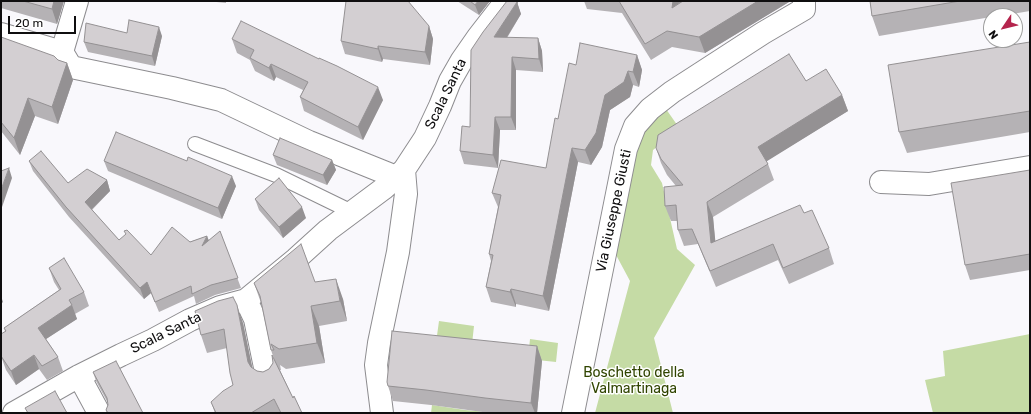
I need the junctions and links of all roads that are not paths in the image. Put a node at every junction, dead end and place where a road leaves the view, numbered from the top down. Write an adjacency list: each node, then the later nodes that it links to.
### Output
1 (77, 1): 5 (street)
2 (506, 1): 8 (street, Scala Santa)
3 (804, 1): 17 (street, Via Giuseppe Giusti)
4 (1, 34): 5 (street)
5 (62, 52): 8 (street)
6 (195, 144): 10 (lane)
7 (1030, 167): 9 (street)
8 (400, 174): 10 (street, Scala Santa); 16 (street)
9 (881, 182)
10 (352, 212): 11 (street, Scala Santa)
11 (246, 300): 12 (street, Scala Santa); 13 (street)
12 (79, 376): 14 (street, Scala Santa); 15 (street)
13 (267, 377)
14 (14, 413)
15 (99, 413)
16 (382, 413)
17 (573, 413)

